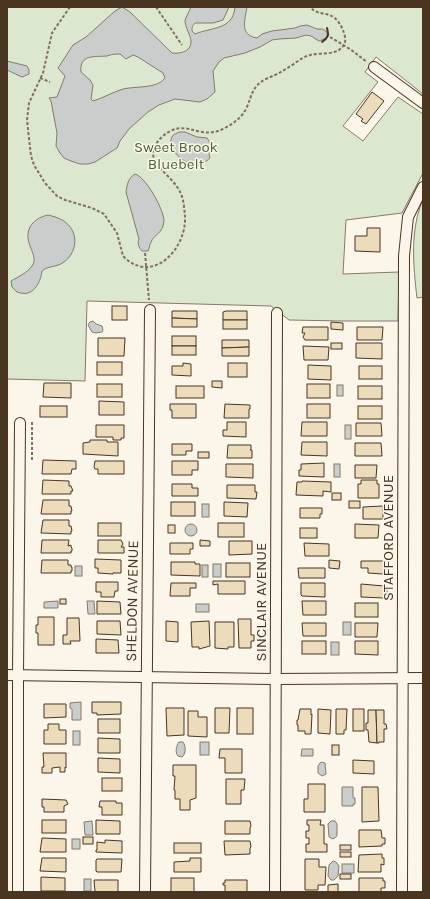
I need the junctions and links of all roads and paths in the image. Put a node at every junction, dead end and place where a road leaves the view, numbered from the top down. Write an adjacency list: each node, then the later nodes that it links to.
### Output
1 (70, 7): 9 (path)
2 (160, 7): 4 (path)
3 (310, 7): 6 (path)
4 (157, 8): 7 (path)
5 (330, 37): 6 (path)
6 (343, 44): 8 (path); 14 (path)
7 (182, 45)
8 (374, 67): 11 (street)
9 (40, 78): 10 (path); 14 (path)
10 (50, 82)
11 (423, 102)
12 (423, 187): 23 (street, STAFFORD AVENUE)
13 (145, 252): 14 (path)
14 (146, 267): 15 (path)
15 (150, 310): 22 (street, SHELDON AVENUE)
16 (277, 312): 25 (street, SINCLAIR AVENUE)
17 (32, 420): 19 (path)
18 (20, 422): 21 (street)
19 (32, 460)
20 (7, 675): 21 (street)
21 (18, 675): 22 (street); 26 (street)
22 (146, 677): 25 (street); 27 (street, SHELDON AVENUE)
23 (403, 678): 24 (street); 25 (street); 29 (street, STAFFORD AVENUE)
24 (423, 678)
25 (276, 679): 28 (street, SINCLAIR AVENUE)
26 (18, 892)
27 (145, 892)
28 (275, 892)
29 (402, 892)

